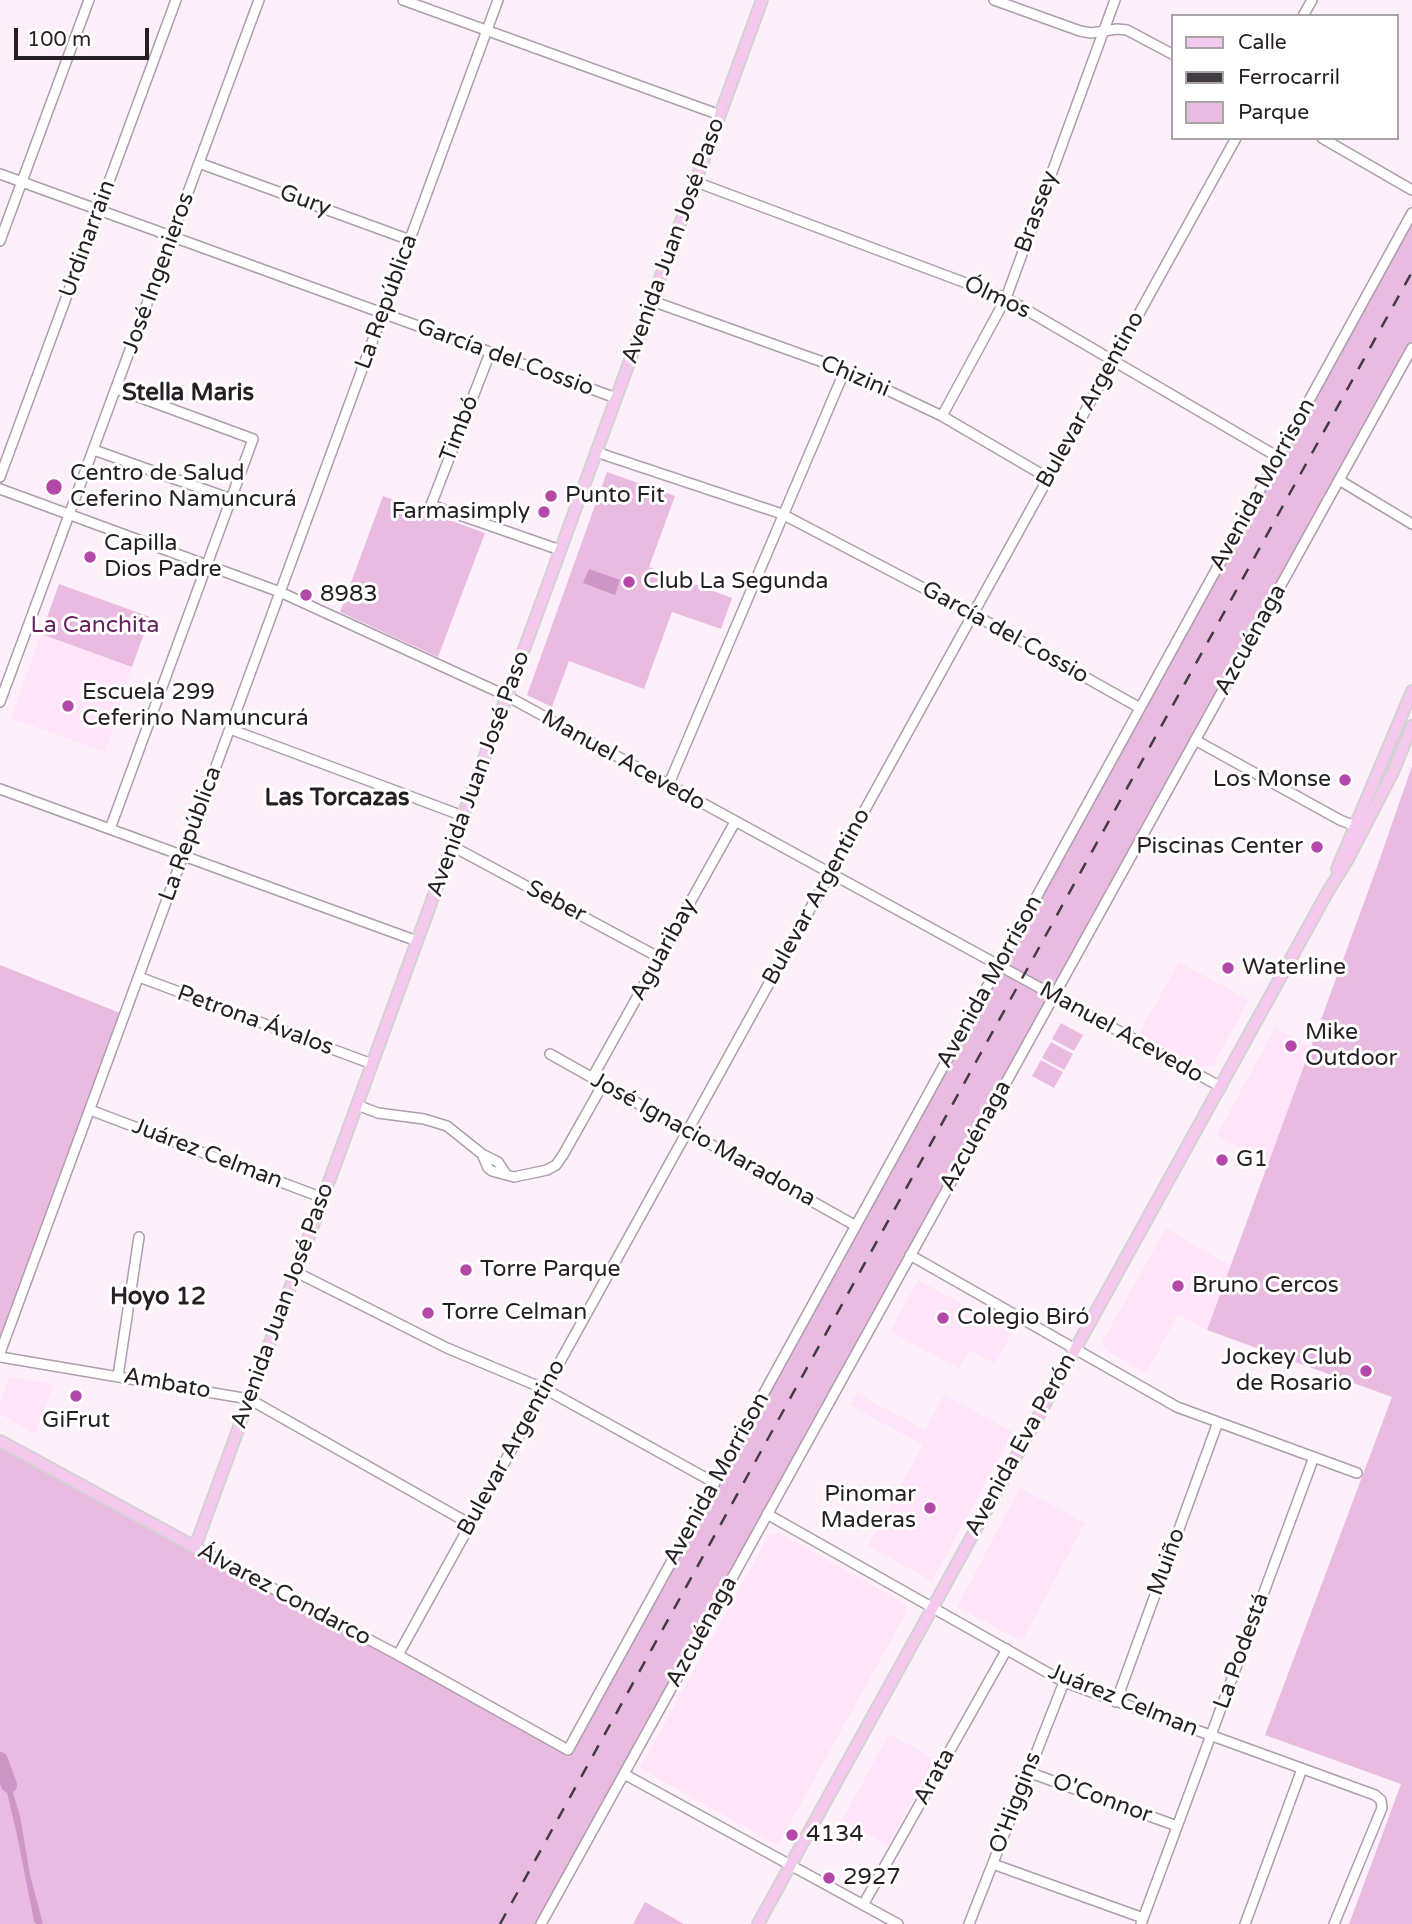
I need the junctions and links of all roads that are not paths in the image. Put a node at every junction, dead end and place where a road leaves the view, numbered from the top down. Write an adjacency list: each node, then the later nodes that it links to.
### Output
1 (89, 0): 17 (street)
2 (176, 0): 20 (street, Urdinarrain)
3 (259, 0): 15 (street, José Ingenieros)
4 (403, 0): 9 (street)
5 (498, 0): 9 (street, La República)
6 (762, 0): 12 (main road, Avenida Juan José Paso)
7 (994, 0): 10 (street)
8 (1115, 0): 10 (street, Brassey)
9 (487, 30): 12 (street); 23 (street, La República)
10 (1103, 32): 11 (street); 25 (street, Brassey)
11 (1170, 53)
12 (720, 115): 18 (main road, Avenida Juan José Paso)
13 (1235, 140): 30 (street, Bulevar Argentino)
14 (1325, 140): 19 (street)
15 (199, 163): 22 (street, José Ingenieros); 23 (street, Gury)
16 (0, 174): 17 (street, García del Cossio)
17 (22, 182): 20 (street, García del Cossio); 24 (street)
18 (695, 182): 25 (street, Ólmos); 26 (main road, Avenida Juan José Paso)
19 (1412, 190)
20 (98, 210): 22 (street, García del Cossio); 38 (street, Urdinarrain)
21 (1412, 213): 37 (street, Avenida Morrison)
22 (172, 237): 27 (street, García del Cossio); 32 (street, José Ingenieros)
23 (410, 240): 27 (street, La República)
24 (0, 241)
25 (1006, 298): 30 (street, Ólmos); 34 (street, Brassey)
26 (652, 301): 31 (street, Chizini); 33 (main road, Avenida Juan José Paso)
27 (383, 314): 29 (street, García del Cossio); 48 (street, La República)
28 (1412, 348): 40 (street, Azcuénaga)
29 (490, 353): 33 (street, García del Cossio); 46 (street, Timbó)
30 (1113, 360): 37 (street, Ólmos); 39 (street, Bulevar Argentino)
31 (845, 370): 34 (street, Chizini); 43 (street)
32 (117, 389): 35 (street, José Ingenieros); 42 (street)
33 (616, 398): 36 (main road, Avenida Juan José Paso)
34 (942, 416): 39 (street, Chizini)
35 (94, 450): 42 (street); 44 (street, José Ingenieros)
36 (596, 452): 43 (street, García del Cossio); 46 (main road, Avenida Juan José Paso)
37 (1278, 457): 53 (street, Avenida Morrison)
38 (0, 477)
39 (1048, 478): 49 (street, Bulevar Argentino)
40 (1339, 480): 45 (street); 56 (street, Azcuénaga)
41 (0, 489): 44 (street, Manuel Acevedo)
42 (231, 499): 47 (street)
43 (782, 514): 49 (street, García del Cossio); 57 (street)
44 (71, 515): 47 (street, Manuel Acevedo); 52 (street, José Ingenieros)
45 (1412, 524)
46 (560, 550): 51 (main road, Avenida Juan José Paso)
47 (207, 565): 48 (street, Manuel Acevedo); 62 (street)
48 (280, 592): 51 (street, Manuel Acevedo); 55 (street, La República)
49 (972, 614): 53 (street, García del Cossio); 65 (street, Bulevar Argentino)
50 (1412, 691): 61 (main road, Avenida Eva Perón)
51 (507, 696): 57 (street, Manuel Acevedo); 59 (main road, Avenida Juan José Paso)
52 (0, 702)
53 (1140, 708): 68 (street, Avenida Morrison)
54 (1412, 726): 61 (main road, Avenida Eva Perón)
55 (230, 729): 59 (street); 64 (street, La República)
56 (1195, 740): 61 (street); 70 (street, Azcuénaga)
57 (668, 786): 60 (street, Manuel Acevedo)
58 (0, 789): 62 (street)
59 (463, 816): 63 (main road, Avenida Juan José Paso)
60 (735, 822): 65 (street, Manuel Acevedo); 67 (street, Aguaribay)
61 (1359, 827): 75 (main road, Avenida Eva Perón)
62 (110, 829): 64 (street)
63 (452, 846): 66 (main road, Avenida Juan José Paso); 67 (street, Seber)
64 (183, 856): 66 (street); 69 (street, La República)
65 (829, 874): 68 (street, Manuel Acevedo); 78 (street, Bulevar Argentino)
66 (417, 941): 72 (main road, Avenida Juan José Paso)
67 (660, 958): 73 (street, Aguaribay)
68 (998, 967): 70 (street, Manuel Acevedo); 80 (street, Avenida Morrison)
69 (139, 977): 72 (street, Petrona Ávalos); 77 (street, La República)
70 (1053, 997): 75 (street, Manuel Acevedo); 82 (street, Azcuénaga)
71 (550, 1054): 73 (street, José Ignacio Maradona)
72 (372, 1064): 76 (main road, Avenida Juan José Paso)
73 (592, 1077): 74 (street, José Ignacio Maradona)
74 (603, 1084): 76 (street); 78 (street, José Ignacio Maradona)
75 (1221, 1087): 84 (main road, Avenida Eva Perón)
76 (357, 1105): 79 (main road, Avenida Juan José Paso)
77 (90, 1110): 79 (street, Juárez Celman); 85 (street, La República)
78 (687, 1131): 80 (street, José Ignacio Maradona); 87 (street, Bulevar Argentino)
79 (323, 1198): 83 (main road, Avenida Juan José Paso)
80 (856, 1226): 93 (street, Avenida Morrison)
81 (139, 1237): 86 (street)
82 (910, 1255): 84 (street); 94 (street, Azcuénaga)
83 (296, 1272): 87 (street); 88 (main road, Avenida Juan José Paso)
84 (1075, 1348): 89 (street); 97 (main road, Avenida Eva Perón)
85 (0, 1355): 86 (street, Ambato)
86 (118, 1376): 88 (street, Ambato)
87 (545, 1389): 93 (street); 95 (street, Bulevar Argentino)
88 (249, 1398): 95 (street, Ambato); 96 (main road, Avenida Juan José Paso)
89 (1218, 1422): 91 (street); 101 (street, Muiño)
90 (0, 1441): 96 (main road, Álvarez Condarco)
91 (1314, 1457): 92 (street); 102 (street, La Podestá)
92 (1357, 1473)
93 (715, 1483): 103 (street, Avenida Morrison)
94 (767, 1514): 97 (street, Juárez Celman); 106 (street, Azcuénaga)
95 (470, 1524): 99 (street, Bulevar Argentino)
96 (195, 1547): 99 (street, Álvarez Condarco)
97 (932, 1606): 98 (street, Juárez Celman); 109 (main road, Avenida Eva Perón)
98 (1007, 1649): 100 (street, Juárez Celman); 110 (street, Arata)
99 (398, 1655): 103 (street, Álvarez Condarco)
100 (1064, 1682): 101 (street, Juárez Celman); 105 (street, O'Higgins)
101 (1116, 1702): 102 (street, Juárez Celman)
102 (1211, 1735): 104 (street, Juárez Celman); 107 (street, La Podestá)
103 (568, 1750)
104 (1302, 1769): 116 (street); 117 (street, Juárez Celman)
105 (1028, 1772): 107 (street, O'Connor); 108 (street, O'Higgins)
106 (624, 1774): 109 (street); 112 (street, Azcuénaga)
107 (1177, 1826): 111 (street, La Podestá)
108 (993, 1864): 111 (street); 115 (street, O'Higgins)
109 (790, 1865): 110 (street); 113 (main road, Avenida Eva Perón)
110 (863, 1905): 114 (street)
111 (1142, 1921)
112 (541, 1924)
113 (758, 1924)
114 (898, 1924)
115 (969, 1924)
116 (1245, 1924)
117 (1334, 1924)

